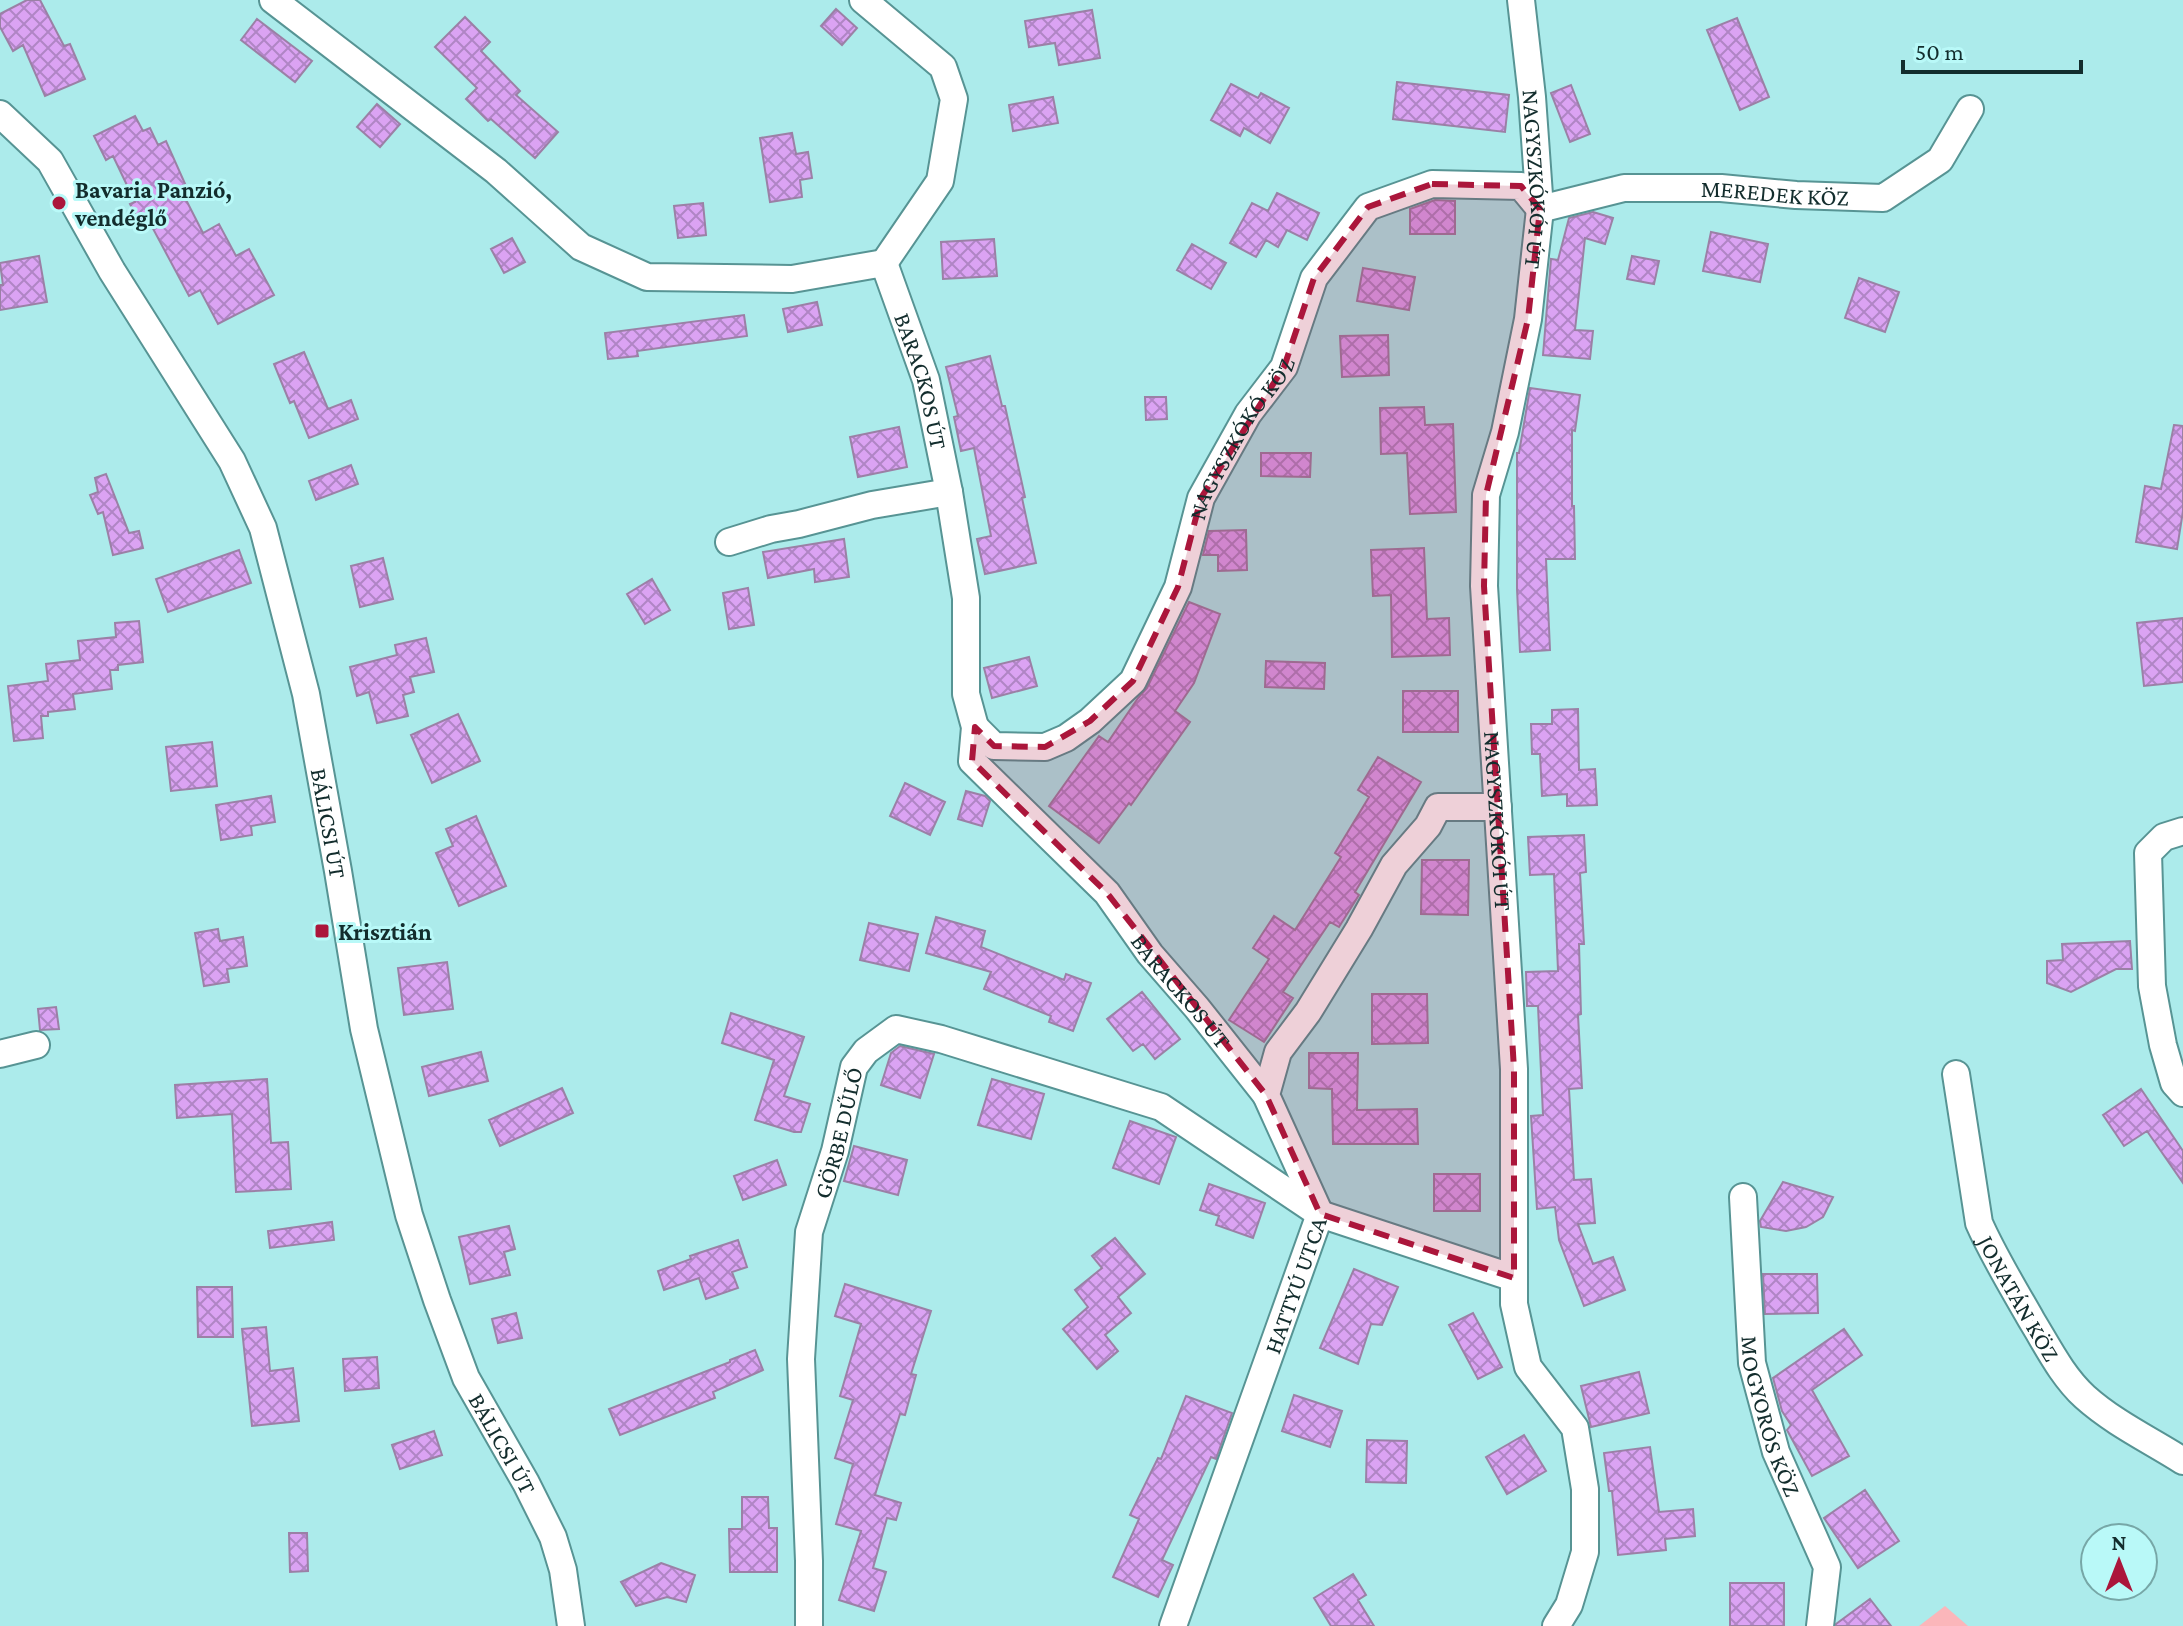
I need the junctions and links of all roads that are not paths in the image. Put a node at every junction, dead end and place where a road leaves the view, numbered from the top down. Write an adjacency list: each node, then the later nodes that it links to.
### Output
1 (273, 0): 7 (street)
2 (863, 0): 7 (street)
3 (1521, 0): 6 (street, NAGYSZKÓKÓI ÚT)
4 (1970, 109): 6 (street, MEREDEK KÖZ)
5 (0, 114): 22 (street, BÁLICSI ÚT)
6 (1540, 209): 10 (street, NAGYSZKÓKÓ KÖZ); 11 (street, NAGYSZKÓKÓI ÚT)
7 (884, 263): 8 (street, BARACKOS ÚT)
8 (949, 492): 9 (street); 10 (street, BARACKOS ÚT)
9 (729, 542)
10 (975, 727): 17 (street, BARACKOS ÚT)
11 (1498, 807): 17 (street); 20 (street, NAGYSZKÓKÓI ÚT)
12 (2183, 831): 16 (street)
13 (36, 1045): 14 (street)
14 (0, 1054)
15 (1956, 1074): 21 (street, JONATÁN KÖZ)
16 (2183, 1093)
17 (1266, 1095): 19 (street, HATTYÚ UTCA)
18 (1743, 1197): 26 (street, MOGYORÓS KÖZ)
19 (1320, 1214): 20 (street); 23 (street, GÖRBE DŰLŐ); 24 (street, HATTYÚ UTCA)
20 (1514, 1278): 25 (street, NAGYSZKÓKÓI ÚT)
21 (2183, 1461)
22 (571, 1626)
23 (809, 1626)
24 (1173, 1626)
25 (1556, 1626)
26 (1820, 1626)

